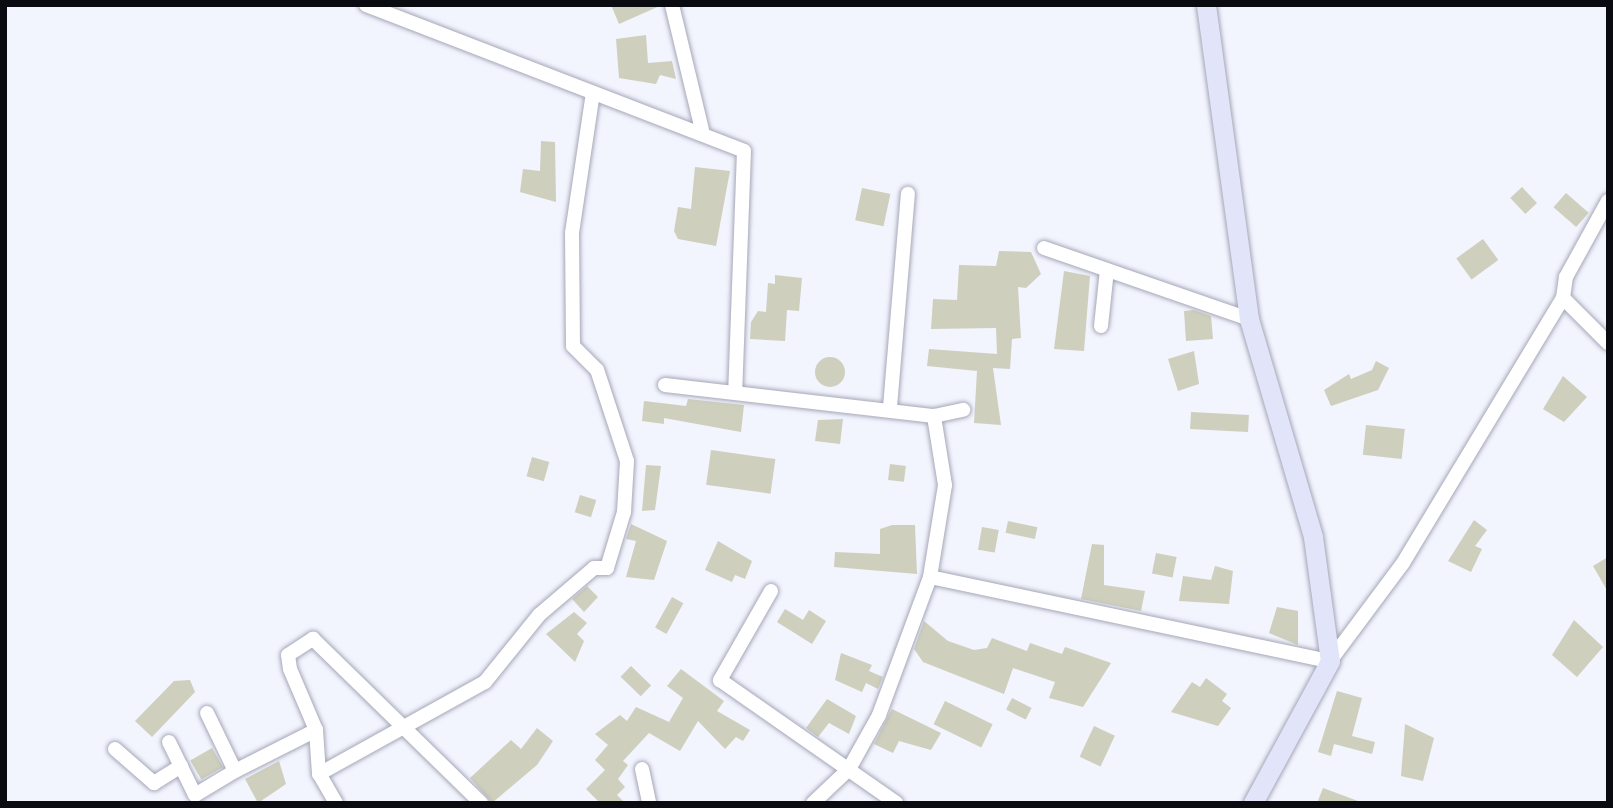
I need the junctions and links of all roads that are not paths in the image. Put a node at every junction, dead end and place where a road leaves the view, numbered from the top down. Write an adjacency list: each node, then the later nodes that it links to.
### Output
1 (366, 5): 4 (street)
2 (673, 5): 5 (street)
3 (1206, 5): 11 (street)
4 (593, 93): 5 (street); 23 (street)
5 (702, 130): 15 (street)
6 (908, 194): 16 (street)
7 (1608, 201): 10 (street)
8 (1044, 248): 9 (street)
9 (1107, 270): 11 (street); 12 (street)
10 (1563, 298): 13 (street); 21 (street)
11 (1250, 319): 21 (street)
12 (1101, 327)
13 (1608, 343)
14 (665, 385): 15 (street)
15 (735, 392): 16 (street)
16 (890, 407): 18 (street)
17 (963, 411): 18 (street)
18 (934, 416): 19 (street)
19 (930, 577): 21 (street); 29 (street)
20 (771, 590): 29 (street)
21 (1330, 660): 38 (street)
22 (207, 713): 30 (street)
23 (401, 724): 24 (street); 31 (street); 34 (street)
24 (316, 730): 30 (street); 31 (street)
25 (169, 742): 27 (street)
26 (115, 749): 27 (street)
27 (181, 766): 32 (street)
28 (642, 769): 35 (street)
29 (849, 769): 36 (street); 37 (street)
30 (235, 771): 32 (street)
31 (319, 774): 33 (street)
32 (191, 799)
33 (336, 803)
34 (481, 803)
35 (649, 803)
36 (813, 803)
37 (896, 803)
38 (1253, 803)

